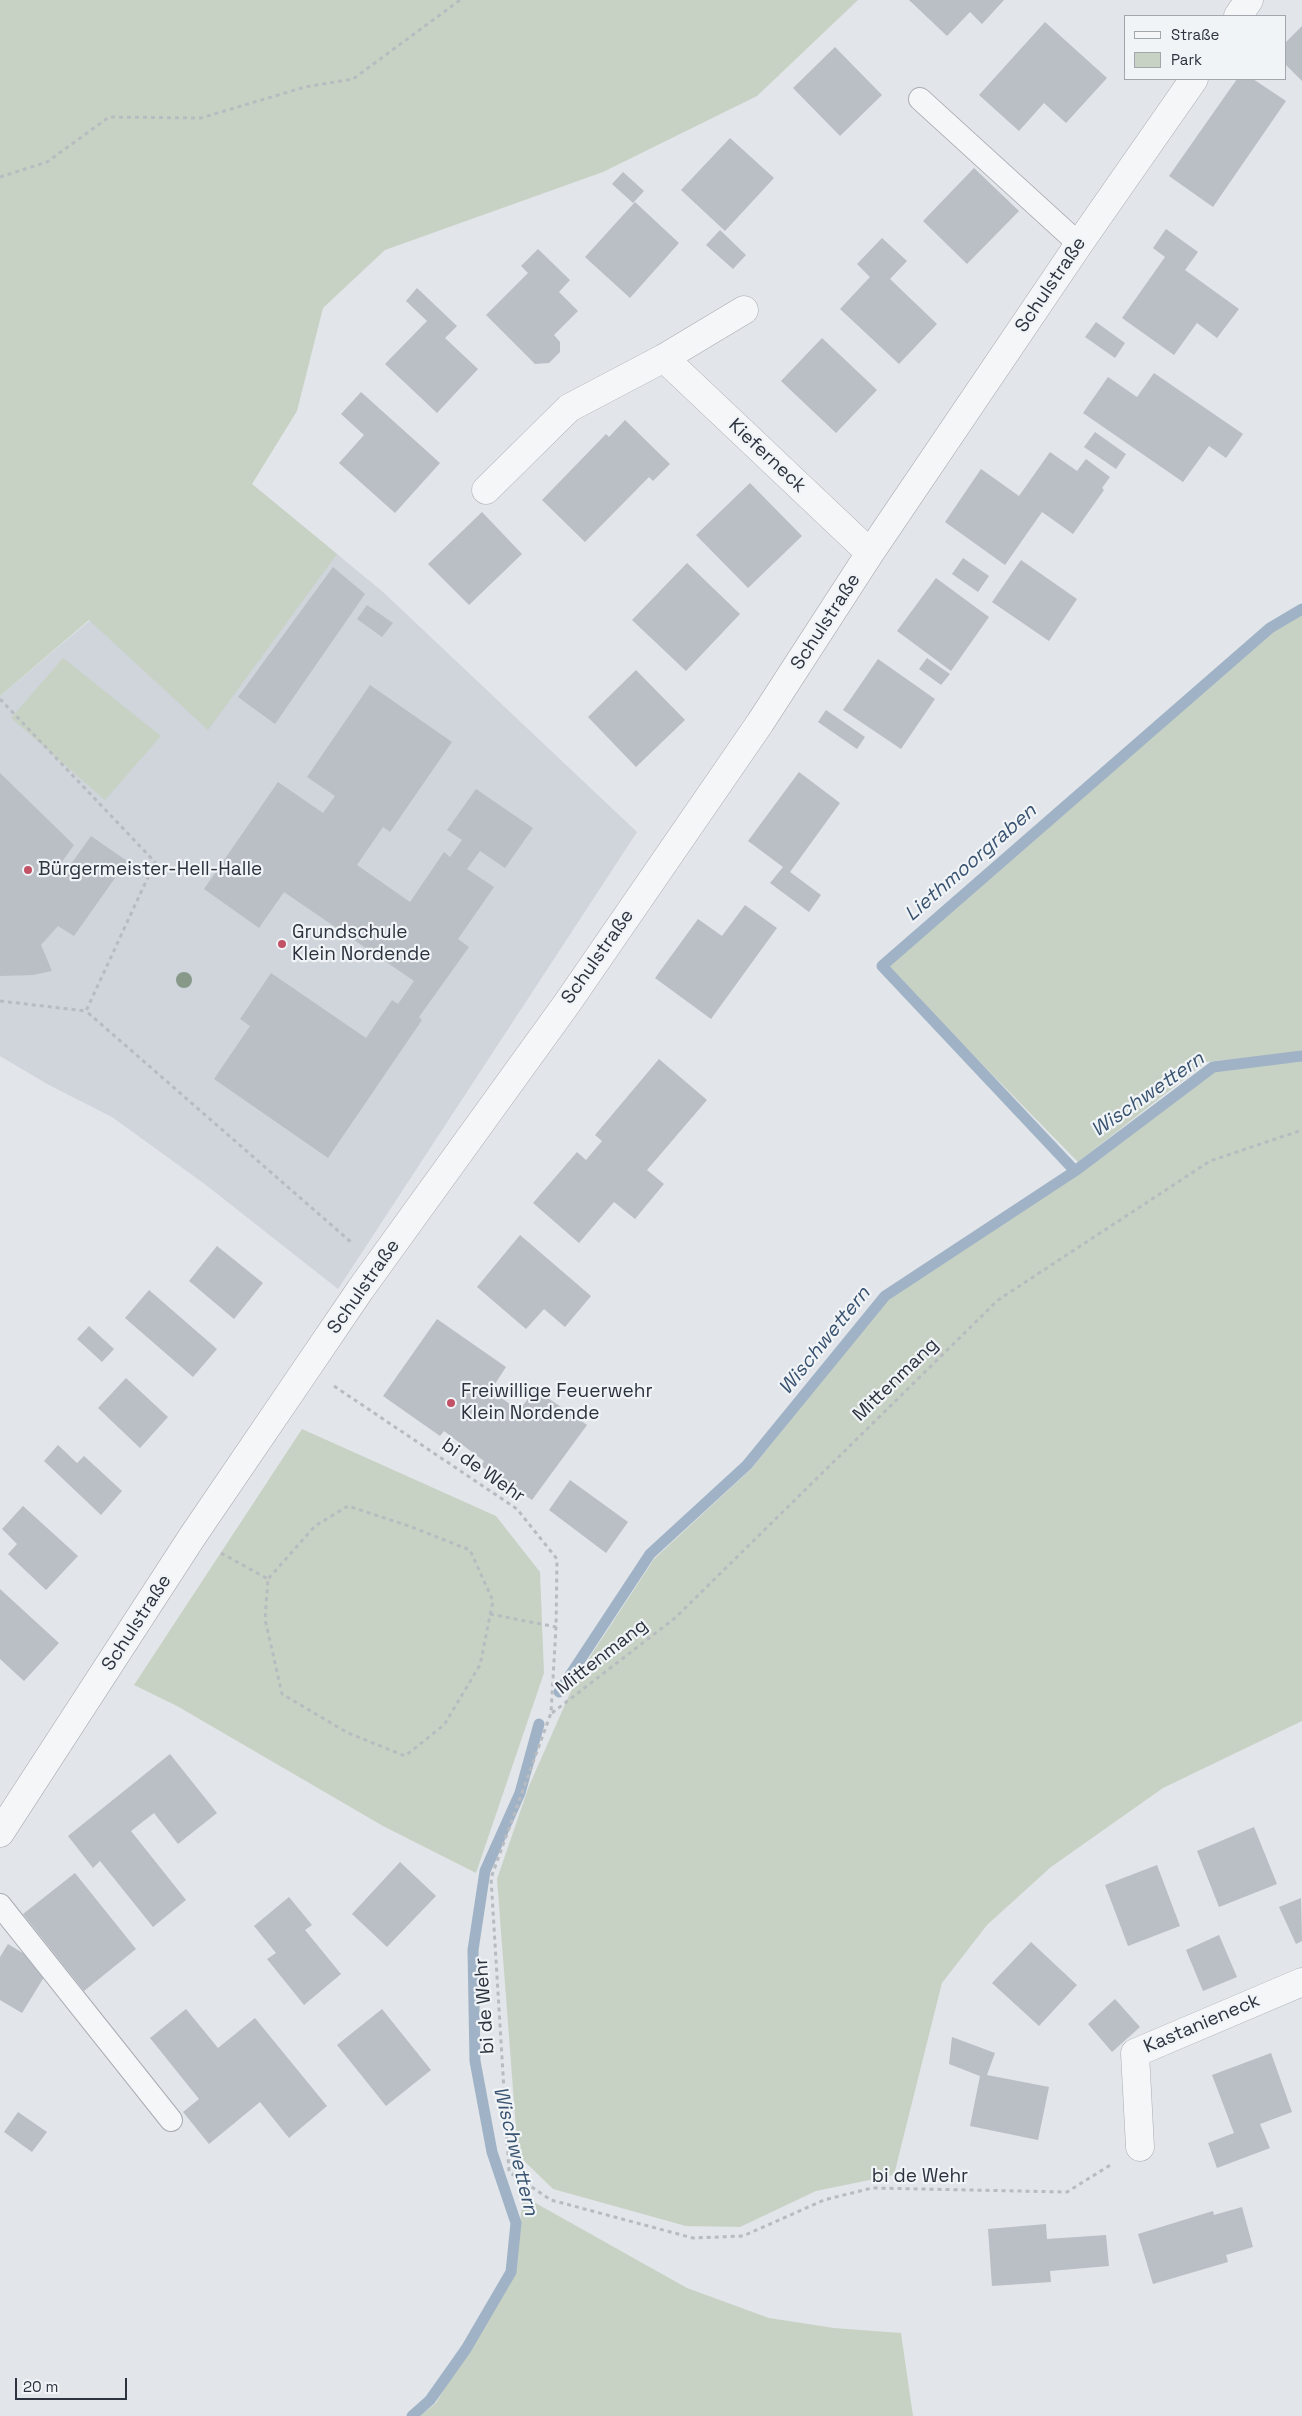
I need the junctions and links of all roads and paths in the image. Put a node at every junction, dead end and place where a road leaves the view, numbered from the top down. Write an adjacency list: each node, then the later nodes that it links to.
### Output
1 (460, 0): 6 (path)
2 (1249, 0): 3 (street)
3 (1239, 15)
4 (1193, 80): 7 (street, Schulstraße)
5 (920, 99): 7 (lane)
6 (0, 176)
7 (1079, 244): 11 (street, Schulstraße)
8 (744, 310): 9 (street)
9 (664, 358): 10 (street); 11 (street, Kieferneck)
10 (486, 490)
11 (870, 553): 16 (street, Schulstraße)
12 (0, 699): 14 (path)
13 (0, 1001): 14 (path)
14 (86, 1011): 16 (path)
15 (1302, 1130): 22 (path, Mittenmang)
16 (378, 1266): 17 (street, Schulstraße)
17 (307, 1368): 18 (street, Schulstraße); 21 (path, bi de Wehr)
18 (192, 1537): 19 (path); 23 (street, Schulstraße)
19 (268, 1579): 20 (path); 20 (path)
20 (490, 1614): 21 (path)
21 (556, 1627): 22 (path, bi de Wehr)
22 (551, 1713): 27 (path, bi de Wehr)
23 (0, 1833)
24 (0, 1905): 26 (lane)
25 (1302, 1982): 27 (street, Kastanieneck)
26 (171, 2120)
27 (1140, 2147)

